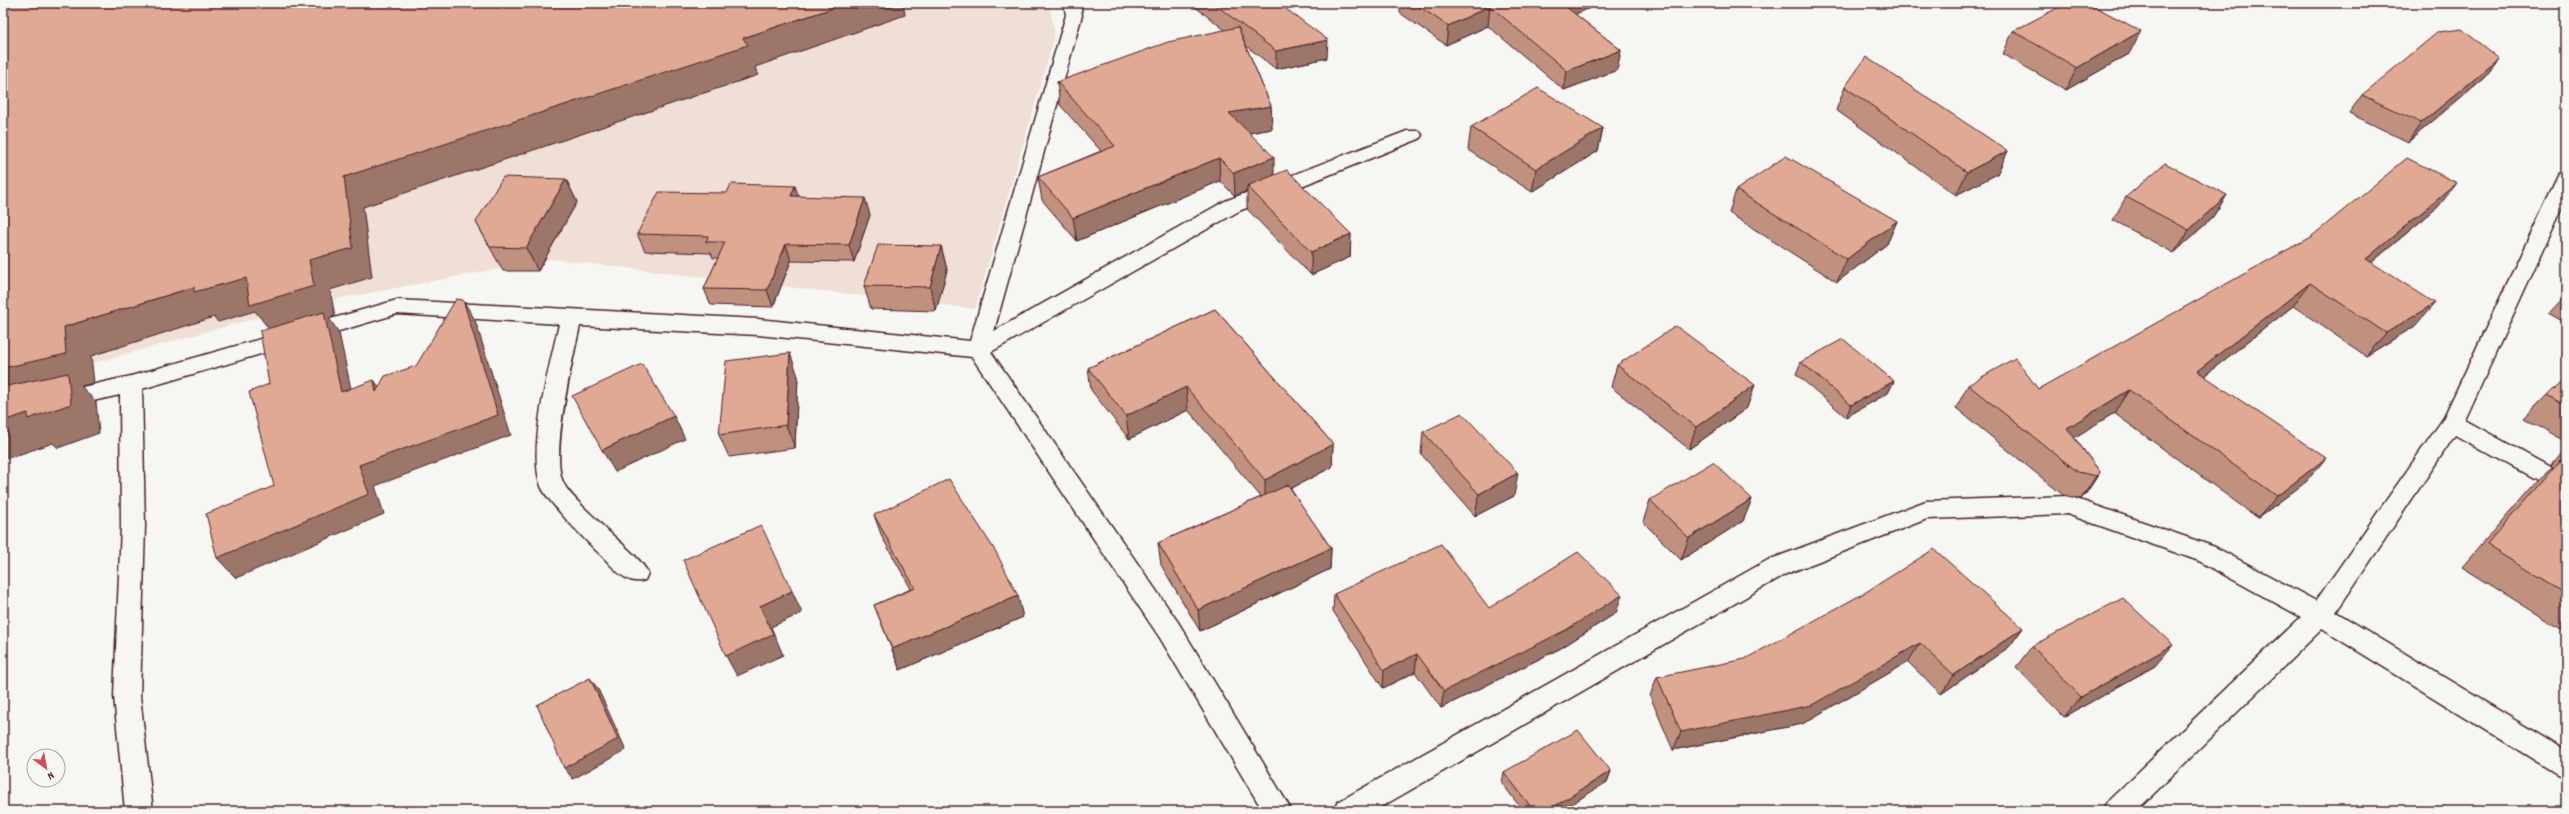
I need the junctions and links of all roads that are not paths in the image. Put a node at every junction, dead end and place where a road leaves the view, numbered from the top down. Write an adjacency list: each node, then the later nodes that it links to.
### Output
1 (1072, 3): 5 (street)
2 (1414, 135): 5 (street)
3 (2566, 178): 8 (street)
4 (571, 318): 5 (street); 6 (street); 10 (street)
5 (978, 350): 14 (street)
6 (131, 384): 7 (street); 13 (street)
7 (3, 413)
8 (2452, 424): 9 (street); 11 (street)
9 (2566, 487)
10 (636, 574)
11 (2320, 615): 12 (street); 15 (street); 16 (street)
12 (2566, 766)
13 (139, 811)
14 (1278, 811)
15 (1348, 811)
16 (2117, 811)

